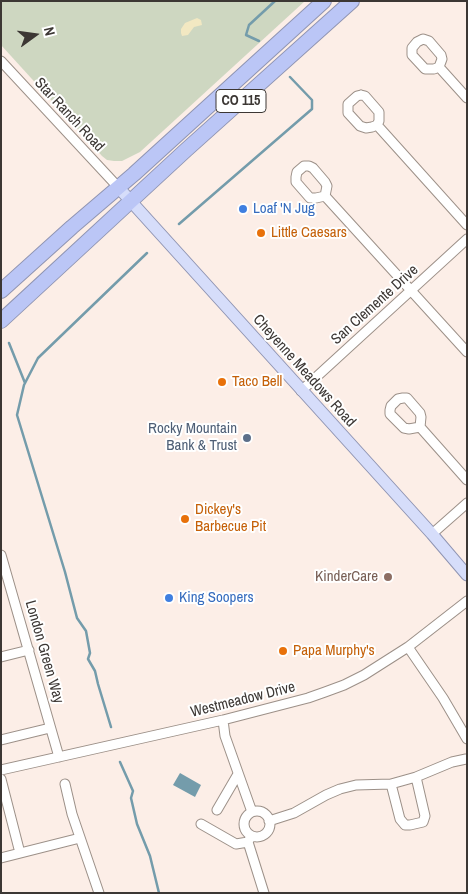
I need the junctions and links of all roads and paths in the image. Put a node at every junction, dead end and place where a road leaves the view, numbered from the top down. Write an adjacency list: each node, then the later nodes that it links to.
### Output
1 (324, 1): 7 (highway, CO 115)
2 (352, 1): 9 (highway, CO 115)
3 (1, 61): 7 (street, Star Ranch Road)
4 (439, 67): 5 (street)
5 (467, 98)
6 (377, 125): 10 (street)
7 (118, 188): 9 (main road, Cheyenne Meadows Road); 12 (highway, CO 115)
8 (325, 196): 13 (street)
9 (131, 202): 14 (highway, CO 115); 16 (main road, Cheyenne Meadows Road)
10 (467, 225)
11 (467, 239): 13 (street, San Clemente Drive)
12 (1, 291)
13 (411, 291): 15 (street); 16 (street, San Clemente Drive)
14 (1, 321)
15 (467, 352)
16 (301, 391): 20 (main road, Cheyenne Meadows Road)
17 (420, 427): 18 (street)
18 (467, 480)
19 (467, 503): 20 (street)
20 (432, 534): 22 (main road, Cheyenne Meadows Road)
21 (1, 555): 23 (street, London Green Way)
22 (467, 575)
23 (4, 576): 26 (street, London Green Way)
24 (467, 601): 25 (street, Westmeadow Drive)
25 (408, 647): 28 (street, Westmeadow Drive); 30 (street)
26 (29, 650): 27 (street); 29 (street, London Green Way)
27 (1, 657)
28 (223, 720): 33 (street, Westmeadow Drive); 36 (street)
29 (50, 728): 31 (street); 33 (street, London Green Way)
30 (467, 739)
31 (1, 740)
32 (467, 749): 34 (street)
33 (59, 757): 35 (street, Westmeadow Drive)
34 (466, 760): 37 (street)
35 (1, 770)
36 (238, 774): 41 (street); 42 (street)
37 (416, 778): 40 (street); 40 (street)
38 (1, 779): 47 (street)
39 (65, 784): 45 (street)
40 (391, 784): 43 (street)
41 (217, 810)
42 (252, 812): 43 (street); 46 (street)
43 (269, 821): 46 (street)
44 (201, 824): 46 (street)
45 (80, 838): 47 (street); 49 (street)
46 (249, 839): 50 (street)
47 (20, 853): 48 (street)
48 (1, 858)
49 (99, 893)
50 (264, 893)

